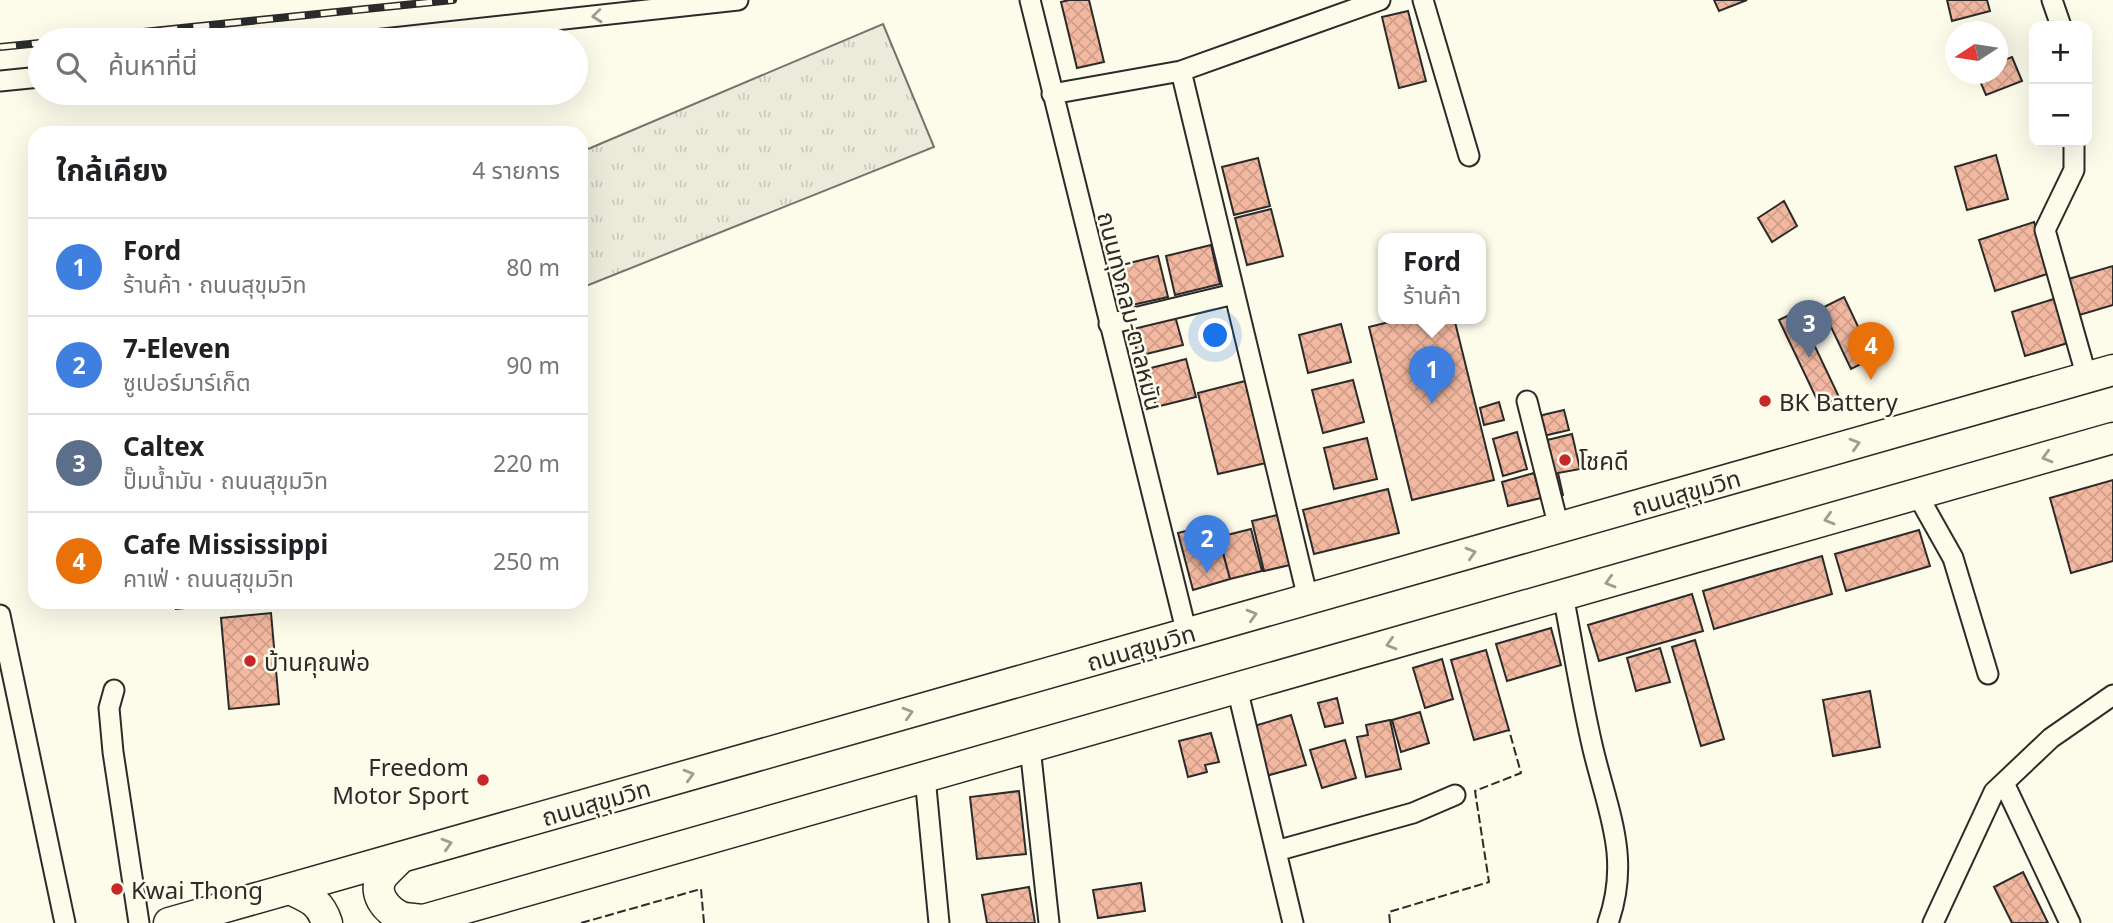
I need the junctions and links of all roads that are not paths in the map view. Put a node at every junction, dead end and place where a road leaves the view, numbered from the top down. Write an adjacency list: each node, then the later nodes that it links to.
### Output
1 (738, 0): 7 (street, one-way to 7)
2 (1030, 0): 11 (street, ถนนทุ่งกลม-ตาลหมัน)
3 (1380, 0): 8 (street)
4 (1423, 0): 13 (street)
5 (2052, 0): 6 (street)
6 (2059, 21)
7 (483, 28)
8 (1181, 71): 11 (street); 14 (street)
9 (28, 78): 10 (street)
10 (0, 81)
11 (1052, 94): 15 (street, ถนนทุ่งกลม-ตาลหมัน)
12 (2074, 147): 16 (street)
13 (1469, 156)
14 (1234, 294): 15 (street); 22 (street)
15 (1109, 324): 24 (street, ถนนทุ่งกลม-ตาลหมัน)
16 (2100, 374): 20 (highway, ถนนสุขุมวิท, one-way to 16)
17 (1527, 401): 20 (street)
18 (2112, 441): 19 (highway, one-way to 19)
19 (1917, 494): 21 (highway, one-way to 21); 25 (street)
20 (1559, 528): 22 (highway, ถนนสุขุมวิท, one-way to 20)
21 (1563, 595): 26 (highway, one-way to 26); 44 (street)
22 (1308, 599): 24 (highway, ถนนสุขุมวิท, one-way to 22)
23 (0, 615): 37 (street)
24 (1186, 634): 34 (highway, ถนนสุขุมวิท, one-way to 24)
25 (1988, 674)
26 (1237, 688): 29 (highway); 33 (street)
27 (114, 690): 38 (street)
28 (2113, 695): 31 (street)
29 (1030, 747): 30 (highway); 42 (street)
30 (925, 777): 36 (highway); 41 (street)
31 (2004, 783): 45 (street); 46 (street)
32 (1455, 796): 33 (street)
33 (1276, 851): 43 (street)
34 (401, 857): 35 (highway, ถนนสุขุมวิท); 36 (highway)
35 (290, 889): 39 (highway, ถนนสุขุมวิท); 40 (highway)
36 (418, 922)
37 (65, 923)
38 (139, 923)
39 (169, 923)
40 (327, 923)
41 (939, 923)
42 (1049, 923)
43 (1293, 923)
44 (1608, 923)
45 (1933, 923)
46 (2070, 923)

